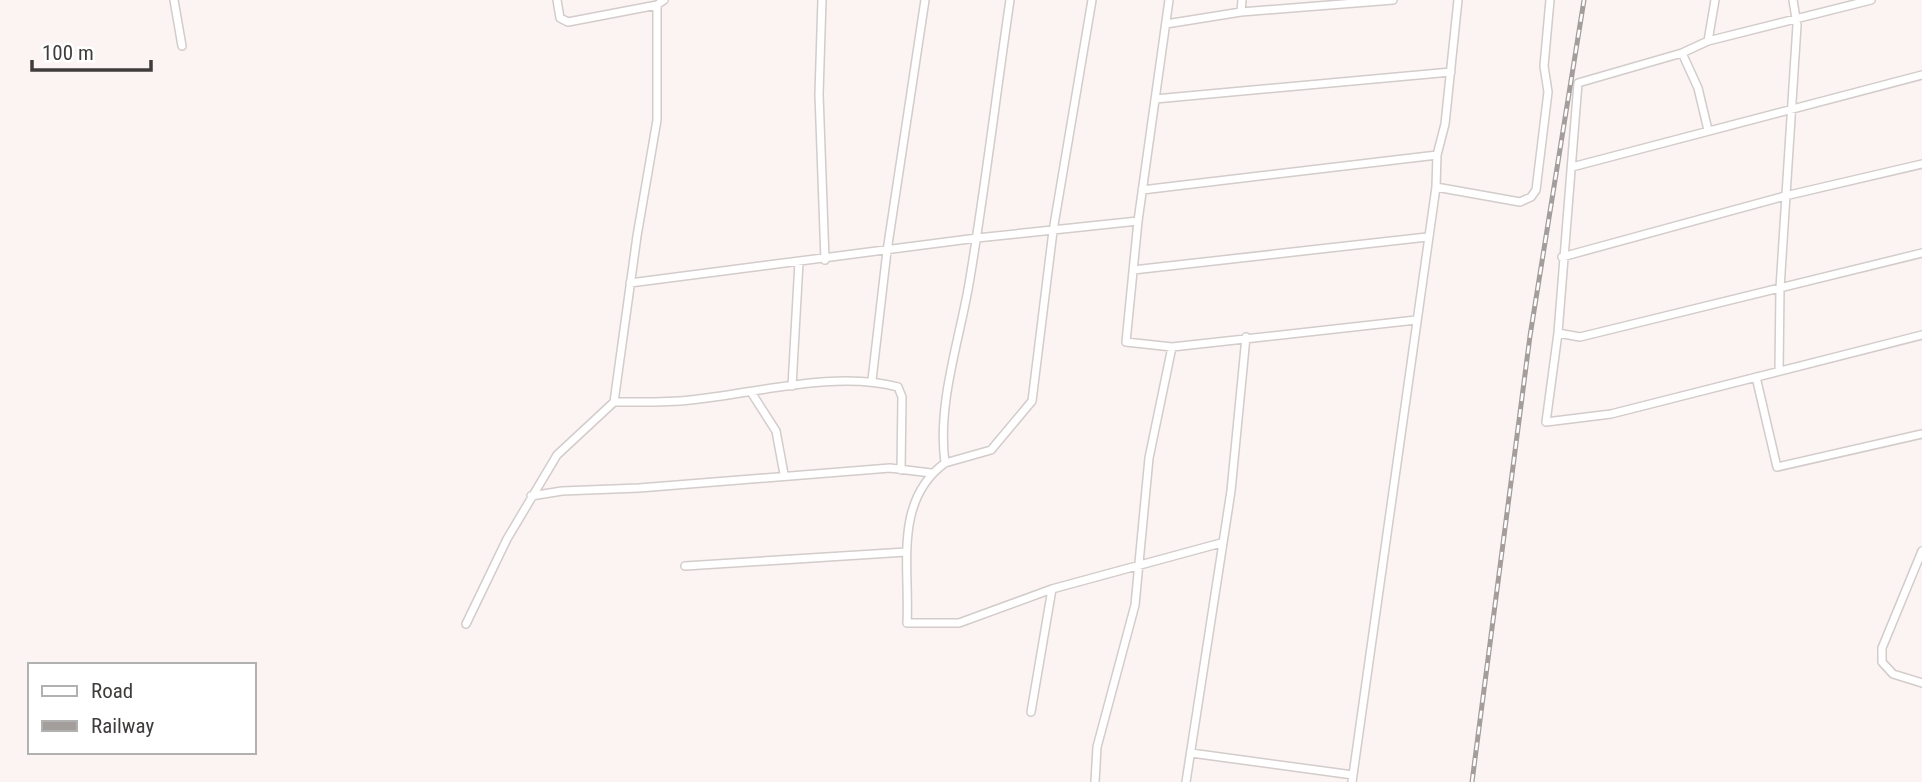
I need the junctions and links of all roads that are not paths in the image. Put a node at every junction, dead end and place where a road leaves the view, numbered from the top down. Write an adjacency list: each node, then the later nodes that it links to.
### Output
1 (174, 0): 20 (street)
2 (557, 0): 15 (street)
3 (822, 0): 40 (street)
4 (925, 0): 37 (street)
5 (1010, 0): 36 (street)
6 (1093, 0): 34 (street)
7 (1169, 0): 18 (street)
8 (1242, 0): 16 (street)
9 (1393, 0): 16 (street)
10 (1458, 0): 22 (street)
11 (1550, 0): 30 (street)
12 (1715, 0): 19 (street)
13 (1793, 0): 17 (street)
14 (1871, 0): 17 (street)
15 (661, 2): 43 (street)
16 (1241, 12): 18 (street)
17 (1796, 21): 19 (street); 25 (street)
18 (1166, 24): 24 (street)
19 (1708, 41): 21 (street)
20 (182, 46)
21 (1682, 53): 26 (street); 29 (street)
22 (1451, 72): 24 (street); 27 (street)
23 (1922, 75): 25 (street)
24 (1155, 99): 31 (street)
25 (1790, 109): 26 (street); 32 (street)
26 (1708, 130): 29 (street)
27 (1437, 155): 30 (street); 31 (street)
28 (1922, 164): 32 (street)
29 (1572, 167): 39 (street)
30 (1436, 187): 35 (street)
31 (1142, 190): 33 (street)
32 (1785, 196): 39 (street); 44 (street)
33 (1138, 221): 34 (street); 42 (street)
34 (1054, 231): 36 (street); 57 (street)
35 (1427, 237): 42 (street); 45 (street)
36 (977, 238): 37 (street); 57 (street)
37 (887, 251): 40 (street); 52 (street)
38 (1922, 253): 44 (street)
39 (1562, 257): 46 (street)
40 (825, 260): 41 (street)
41 (799, 262): 43 (street); 53 (street)
42 (1133, 270): 49 (street)
43 (630, 283): 55 (street)
44 (1780, 288): 46 (street); 50 (street)
45 (1416, 320): 48 (street); 72 (street)
46 (1558, 333): 51 (street)
47 (1922, 335): 50 (street)
48 (1246, 337): 49 (street); 62 (street)
49 (1172, 347): 65 (street)
50 (1779, 371): 51 (street)
51 (1756, 377): 56 (street)
52 (872, 380): 53 (street); 58 (street)
53 (792, 386): 54 (street)
54 (751, 392): 55 (street); 60 (street)
55 (614, 402): 61 (street)
56 (1922, 434)
57 (945, 463): 59 (street)
58 (901, 470): 59 (street); 60 (street)
59 (930, 473): 64 (street)
60 (784, 474): 61 (street)
61 (531, 496): 68 (street)
62 (1221, 543): 65 (street); 71 (street)
63 (1922, 551): 69 (street)
64 (906, 552): 66 (street); 67 (street)
65 (1138, 565): 67 (street); 73 (street)
66 (685, 566)
67 (1052, 589): 70 (street)
68 (466, 624)
69 (1922, 683)
70 (1031, 712)
71 (1191, 753): 72 (street); 74 (street)
72 (1353, 779)
73 (1095, 782)
74 (1186, 782)

